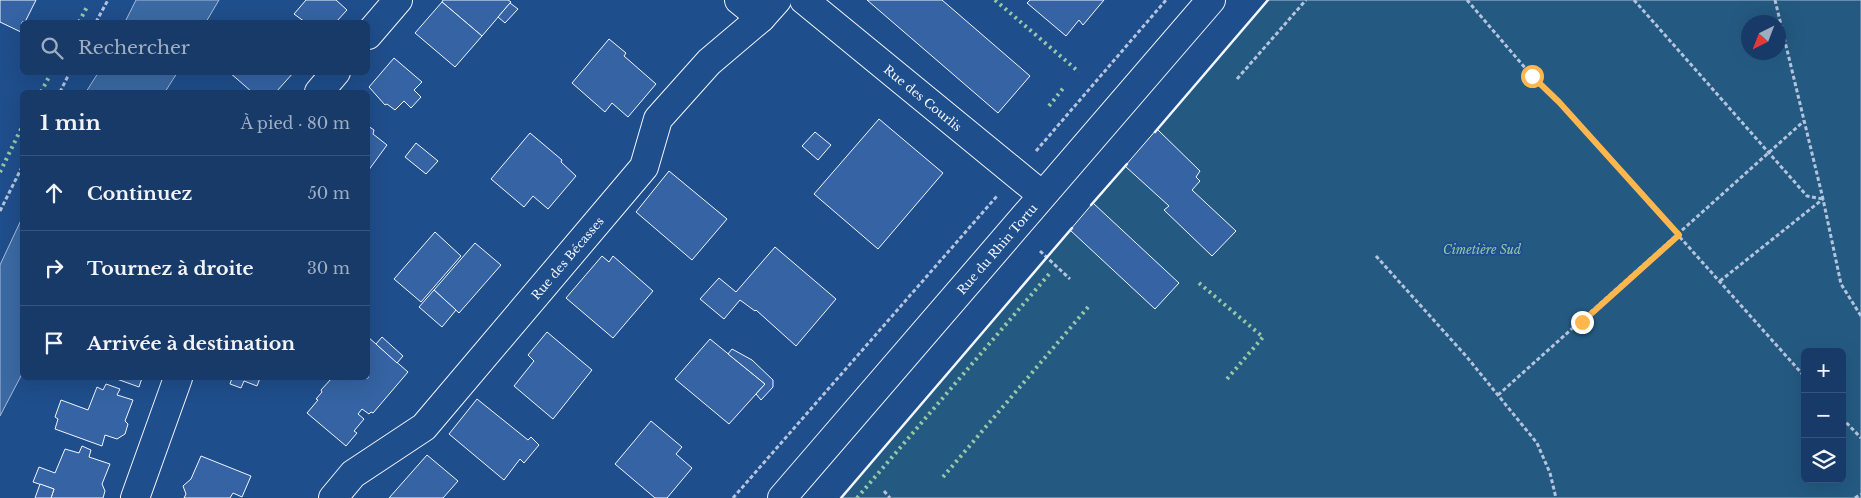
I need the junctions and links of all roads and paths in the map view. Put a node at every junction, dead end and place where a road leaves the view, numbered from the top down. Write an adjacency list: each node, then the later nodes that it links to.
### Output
1 (108, 0): 12 (path)
2 (398, 0): 13 (street)
3 (739, 0): 11 (street)
4 (804, 0): 22 (street, Rue des Courlis)
5 (1166, 0): 22 (path)
6 (1211, 0): 23 (street, Rue du Rhin Tortu)
7 (1306, 0): 16 (path)
8 (1466, 0): 26 (path)
9 (1634, 0): 20 (path)
10 (1775, 0): 19 (path)
11 (769, 9): 40 (street, Rue des Bécasses)
12 (97, 20)
13 (370, 33)
14 (68, 75): 17 (path)
15 (333, 75): 18 (street)
16 (1238, 79)
17 (61, 90)
18 (321, 90)
19 (1804, 121): 20 (path); 24 (path)
20 (1769, 154): 24 (path); 26 (path)
21 (20, 171): 25 (path)
22 (1016, 174): 23 (street, Rue des Courlis); 41 (path)
23 (1042, 195): 42 (street, Rue du Rhin Tortu)
24 (1823, 199): 30 (path); 31 (path)
25 (0, 211)
26 (1679, 235): 30 (path); 34 (path)
27 (1040, 251): 29 (path)
28 (1376, 256): 34 (path)
29 (1070, 280)
30 (1720, 280): 32 (path)
31 (1861, 316)
32 (1801, 372)
33 (177, 380): 39 (street)
34 (1498, 395): 44 (path)
35 (1846, 422): 36 (path)
36 (1861, 438)
37 (884, 491): 43 (path)
38 (1861, 494): 45 (path)
39 (135, 498)
40 (333, 498)
41 (733, 498)
42 (782, 498)
43 (890, 498)
44 (1556, 498)
45 (1855, 498)

